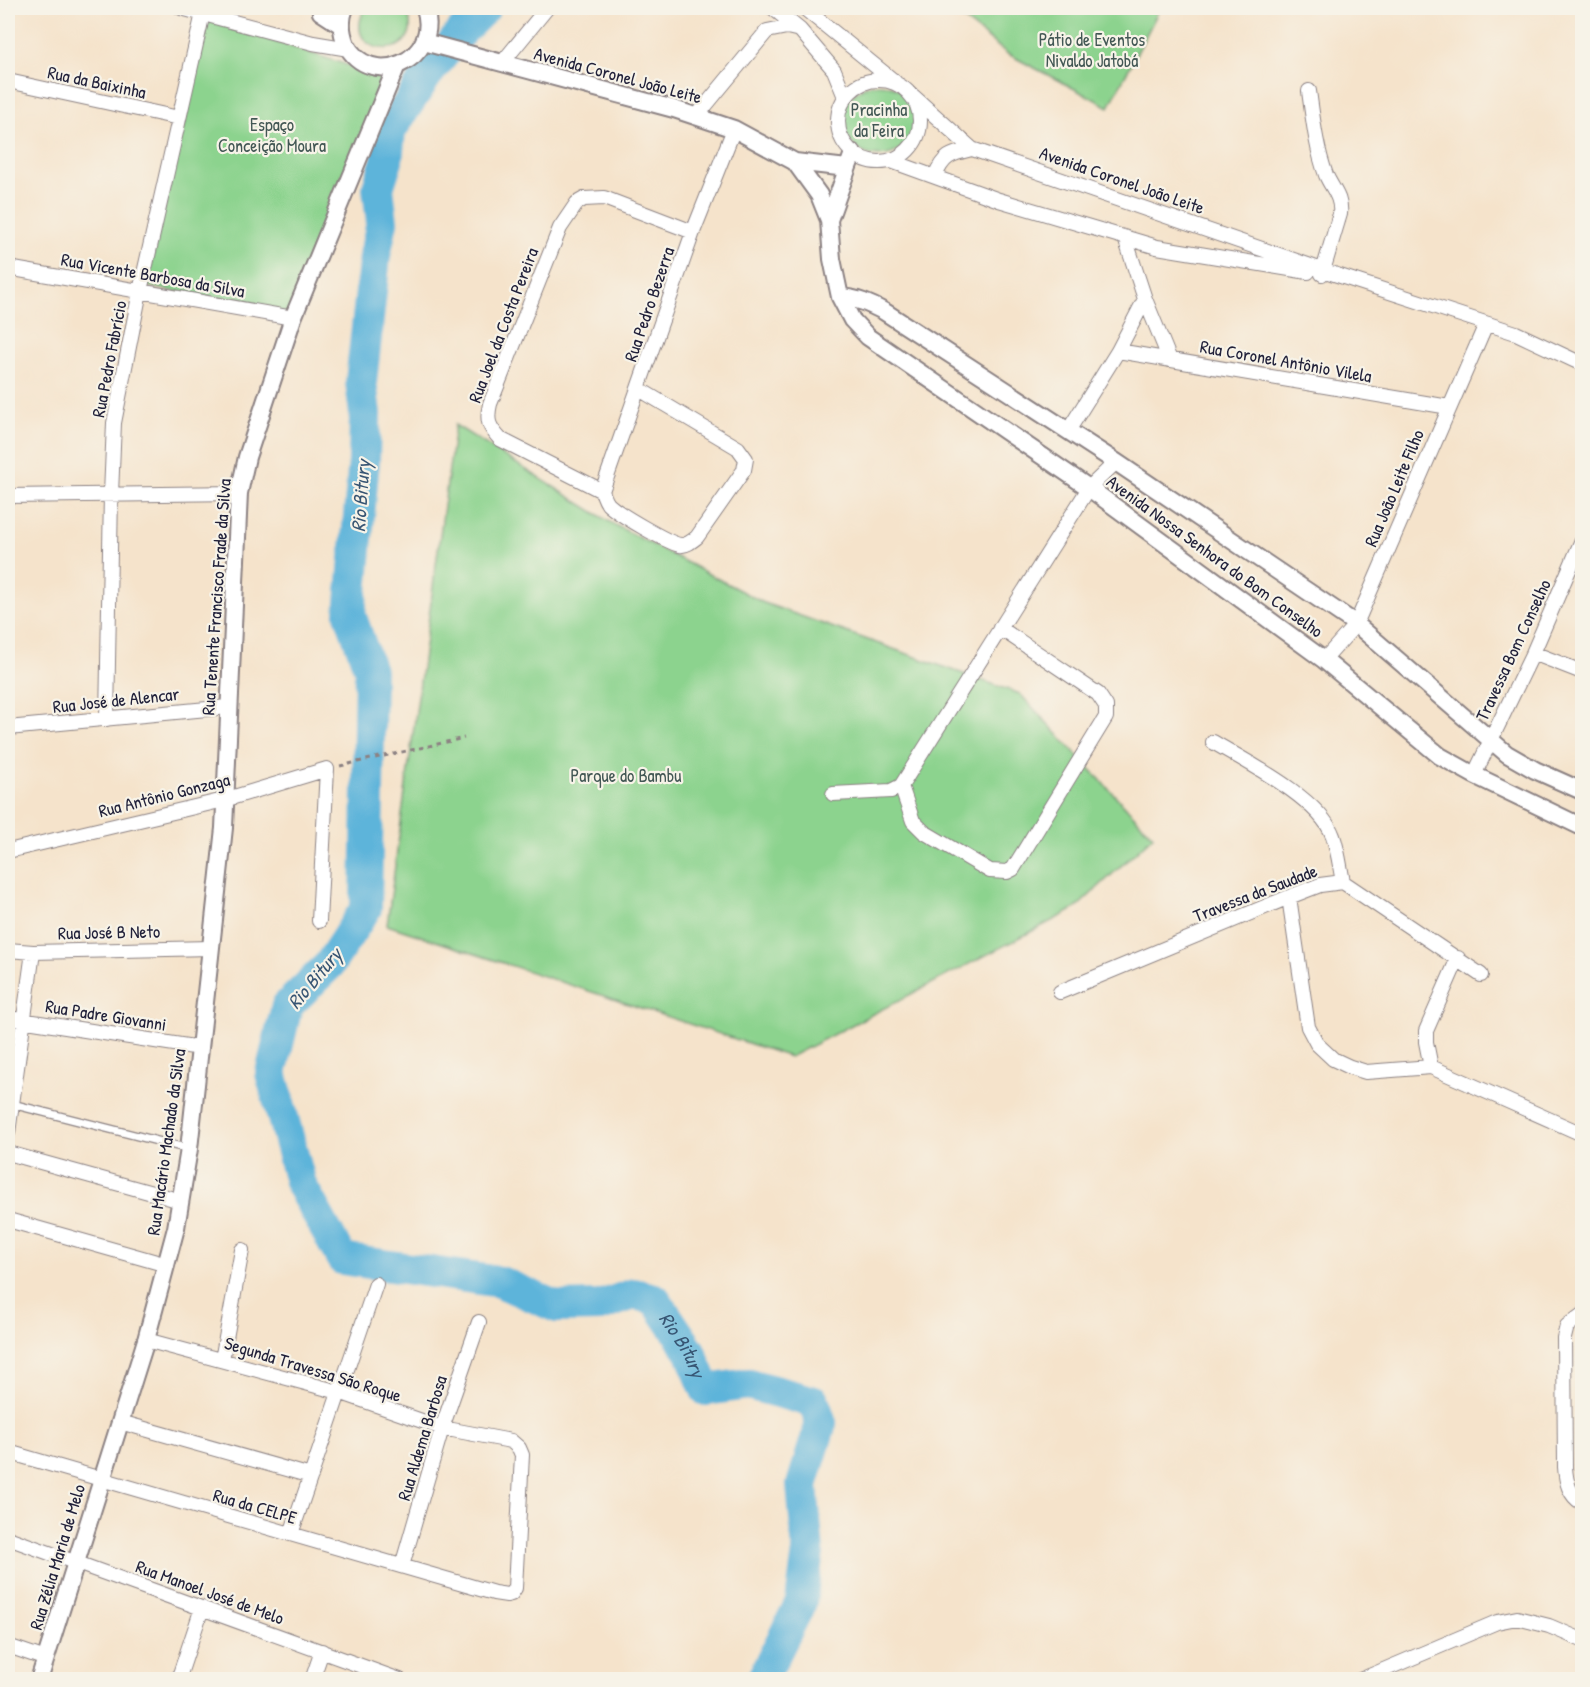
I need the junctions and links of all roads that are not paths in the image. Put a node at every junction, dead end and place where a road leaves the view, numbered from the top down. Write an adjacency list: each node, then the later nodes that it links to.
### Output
1 (181, 8): 8 (street)
2 (345, 8): 9 (street)
3 (425, 8): 11 (street)
4 (547, 8): 13 (street)
5 (773, 8): 10 (street)
6 (804, 8): 16 (street)
7 (319, 9): 9 (street)
8 (203, 13): 12 (street); 21 (street, Rua Pedro Fabrício)
9 (341, 25): 12 (street)
10 (800, 30): 19 (street); 20 (street)
11 (431, 44): 13 (street, Avenida Coronel João Leite); 14 (street)
12 (349, 49): 14 (street)
13 (493, 61): 20 (street, Avenida Coronel João Leite)
14 (397, 65): 36 (street, Rua Tenente Francisco Frade da Silva)
15 (8, 81): 21 (street, Rua da Baixinha)
16 (896, 83): 18 (street); 19 (street)
17 (1309, 91): 32 (street)
18 (913, 96): 23 (street, Avenida Coronel João Leite); 25 (street)
19 (845, 97): 24 (street)
20 (696, 117): 22 (street, Avenida Coronel João Leite)
21 (179, 118): 33 (street, Rua Pedro Fabrício)
22 (734, 129): 26 (street, Avenida Coronel João Leite); 29 (street, Rua Pedro Bezerra)
23 (972, 149): 27 (street); 32 (street, Avenida Coronel João Leite)
24 (850, 160): 25 (street); 26 (street, Avenida Coronel João Leite); 28 (street, Avenida Nossa Senhora do Bom Conselho)
25 (891, 161): 27 (street, Avenida Coronel João Leite)
26 (795, 162): 28 (street, Avenida Coronel João Leite)
27 (935, 176): 30 (street, Avenida Coronel João Leite)
28 (829, 220): 34 (street, Avenida Nossa Senhora do Bom Conselho)
29 (693, 232): 41 (street, Rua Pedro Bezerra); 46 (street, Rua Joel da Costa Pereira)
30 (1125, 238): 32 (street, Avenida Coronel João Leite); 35 (street)
31 (8, 268): 33 (street, Rua Vicente Barbosa da Silva)
32 (1327, 273): 37 (street, Avenida Coronel João Leite)
33 (140, 291): 36 (street, Rua Vicente Barbosa da Silva); 48 (street, Rua Pedro Fabrício)
34 (840, 297): 43 (street, Avenida Nossa Senhora do Bom Conselho); 45 (street, Avenida Nossa Senhora do Bom Conselho)
35 (1145, 299): 38 (street); 39 (street)
36 (293, 318): 47 (street, Rua Tenente Francisco Frade da Silva)
37 (1486, 324): 40 (street, Avenida Coronel João Leite); 42 (street, Rua João Leite Filho)
38 (1118, 351): 39 (street, Rua Coronel Antônio Vilela); 43 (street)
39 (1170, 360): 42 (street, Rua Coronel Antônio Vilela)
40 (1582, 364)
41 (639, 389): 46 (street, Rua Pedro Bezerra); 46 (street, Rua Joel da Costa Pereira)
42 (1449, 406): 51 (street, Rua João Leite Filho)
43 (1068, 431): 44 (street, Avenida Nossa Senhora do Bom Conselho)
44 (1116, 462): 45 (street); 51 (street, Avenida Nossa Senhora do Bom Conselho)
45 (1089, 488): 52 (street); 54 (street, Avenida Nossa Senhora do Bom Conselho)
46 (602, 491)
47 (238, 493): 48 (street); 56 (street, Rua Tenente Francisco Frade da Silva)
48 (111, 494): 49 (street); 57 (street, Rua Pedro Fabrício)
49 (8, 496)
50 (1582, 540): 53 (street, Travessa Bom Conselho)
51 (1356, 624): 54 (street, Rua João Leite Filho); 59 (street, Avenida Nossa Senhora do Bom Conselho)
52 (1000, 628): 62 (street); 62 (street)
53 (1533, 653): 55 (street); 59 (street, Travessa Bom Conselho)
54 (1324, 660): 61 (street, Avenida Nossa Senhora do Bom Conselho)
55 (1582, 672)
56 (228, 707): 57 (street, Rua José de Alencar); 65 (street, Rua Tenente Francisco Frade da Silva)
57 (107, 719): 58 (street, Rua José de Alencar)
58 (8, 728)
59 (1491, 740): 61 (street, Travessa Bom Conselho); 63 (street, Avenida Nossa Senhora do Bom Conselho)
60 (1213, 742): 68 (street)
61 (1474, 775): 66 (street, Avenida Nossa Senhora do Bom Conselho)
62 (901, 786): 64 (street)
63 (1582, 791)
64 (833, 794)
65 (224, 800): 67 (street, Rua Antônio Gonzaga); 70 (street, Rua Antônio Gonzaga); 71 (street, Rua Macário Machado da Silva)
66 (1582, 826)
67 (8, 851)
68 (1343, 882): 69 (street, Travessa da Saudade); 74 (street, Travessa da Saudade)
69 (1289, 897): 76 (street, Travessa da Saudade); 80 (street)
70 (319, 921)
71 (211, 948): 73 (street, Rua José B Neto); 79 (street, Rua Macário Machado da Silva)
72 (8, 950): 73 (street, Rua José B Neto)
73 (33, 952): 78 (street)
74 (1458, 958): 75 (street, Travessa da Saudade); 80 (street)
75 (1481, 975)
76 (1060, 992)
77 (8, 1018): 78 (street, Rua Padre Giovanni)
78 (24, 1021): 79 (street, Rua Padre Giovanni); 81 (street)
79 (200, 1048): 84 (street, Rua Macário Machado da Silva)
80 (1431, 1067): 83 (street)
81 (12, 1104): 82 (street); 84 (lane)
82 (8, 1133)
83 (1582, 1134)
84 (189, 1149): 86 (street, Rua Macário Machado da Silva)
85 (8, 1153): 86 (street)
86 (181, 1201): 89 (street, Rua Macário Machado da Silva)
87 (8, 1220): 89 (street)
88 (242, 1250): 94 (street)
89 (167, 1265): 93 (street, Rua Macário Machado da Silva)
90 (376, 1284): 95 (street)
91 (1582, 1315): 101 (street)
92 (479, 1322): 97 (street, Rua Aldema Barbosa)
93 (146, 1340): 94 (street, Segunda Travessa São Roque); 96 (street, Rua Macário Machado da Silva)
94 (222, 1360): 95 (street, Segunda Travessa São Roque)
95 (339, 1392): 97 (street, Segunda Travessa São Roque); 99 (street)
96 (120, 1422): 99 (street); 100 (street, Rua Macário Machado da Silva)
97 (442, 1428): 105 (street, Rua Aldema Barbosa); 106 (street, Segunda Travessa São Roque)
98 (8, 1452): 100 (street, Rua da CELPE)
99 (310, 1476): 102 (street)
100 (102, 1481): 102 (street, Rua da CELPE); 104 (street, Rua Zélia Maria de Melo)
101 (1582, 1503)
102 (291, 1534): 105 (street, Rua da CELPE)
103 (8, 1538): 104 (street, Rua Manoel José de Melo)
104 (76, 1562): 107 (street, Rua Manoel José de Melo); 111 (street, Rua Zélia Maria de Melo)
105 (402, 1566): 106 (street, Rua da CELPE)
106 (494, 1593)
107 (202, 1608): 110 (street, Rua Manoel José de Melo); 113 (street)
108 (1578, 1635): 116 (street)
109 (8, 1646): 111 (street)
110 (322, 1651): 114 (street); 115 (street, Rua Manoel José de Melo)
111 (46, 1659): 112 (street, Rua Zélia Maria de Melo)
112 (39, 1680)
113 (178, 1680)
114 (312, 1680)
115 (400, 1680)
116 (1360, 1680)

